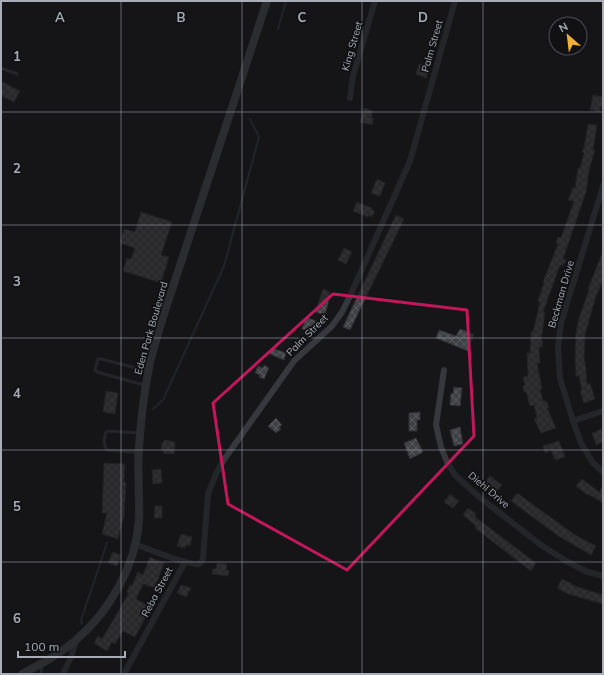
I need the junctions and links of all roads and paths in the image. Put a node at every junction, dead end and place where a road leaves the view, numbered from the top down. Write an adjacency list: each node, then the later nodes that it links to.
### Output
1 (266, 1): 9 (main road, Eden Park Boulevard)
2 (376, 1): 6 (street, King Street)
3 (455, 1): 17 (street, Palm Street)
4 (1, 68): 5 (lane)
5 (17, 74)
6 (350, 98)
7 (603, 186): 12 (street, Beckman Drive)
8 (444, 370): 18 (street, Diehl Drive)
9 (148, 371): 10 (main road, Eden Park Boulevard); 10 (lane)
10 (146, 386): 13 (main road, Eden Park Boulevard)
11 (603, 411): 12 (street)
12 (573, 421): 15 (street, Beckman Drive)
13 (141, 433): 14 (main road, Eden Park Boulevard); 14 (lane)
14 (139, 452): 16 (main road, Eden Park Boulevard)
15 (603, 472)
16 (135, 544): 17 (street, Palm Street); 19 (main road, Eden Park Boulevard)
17 (185, 562): 24 (street, Reba Street)
18 (603, 576)
19 (76, 641): 20 (main road, Eden Park Boulevard); 23 (street)
20 (42, 664): 21 (main road, Eden Park Boulevard); 22 (lane)
21 (22, 674)
22 (41, 674)
23 (63, 674)
24 (124, 674)

